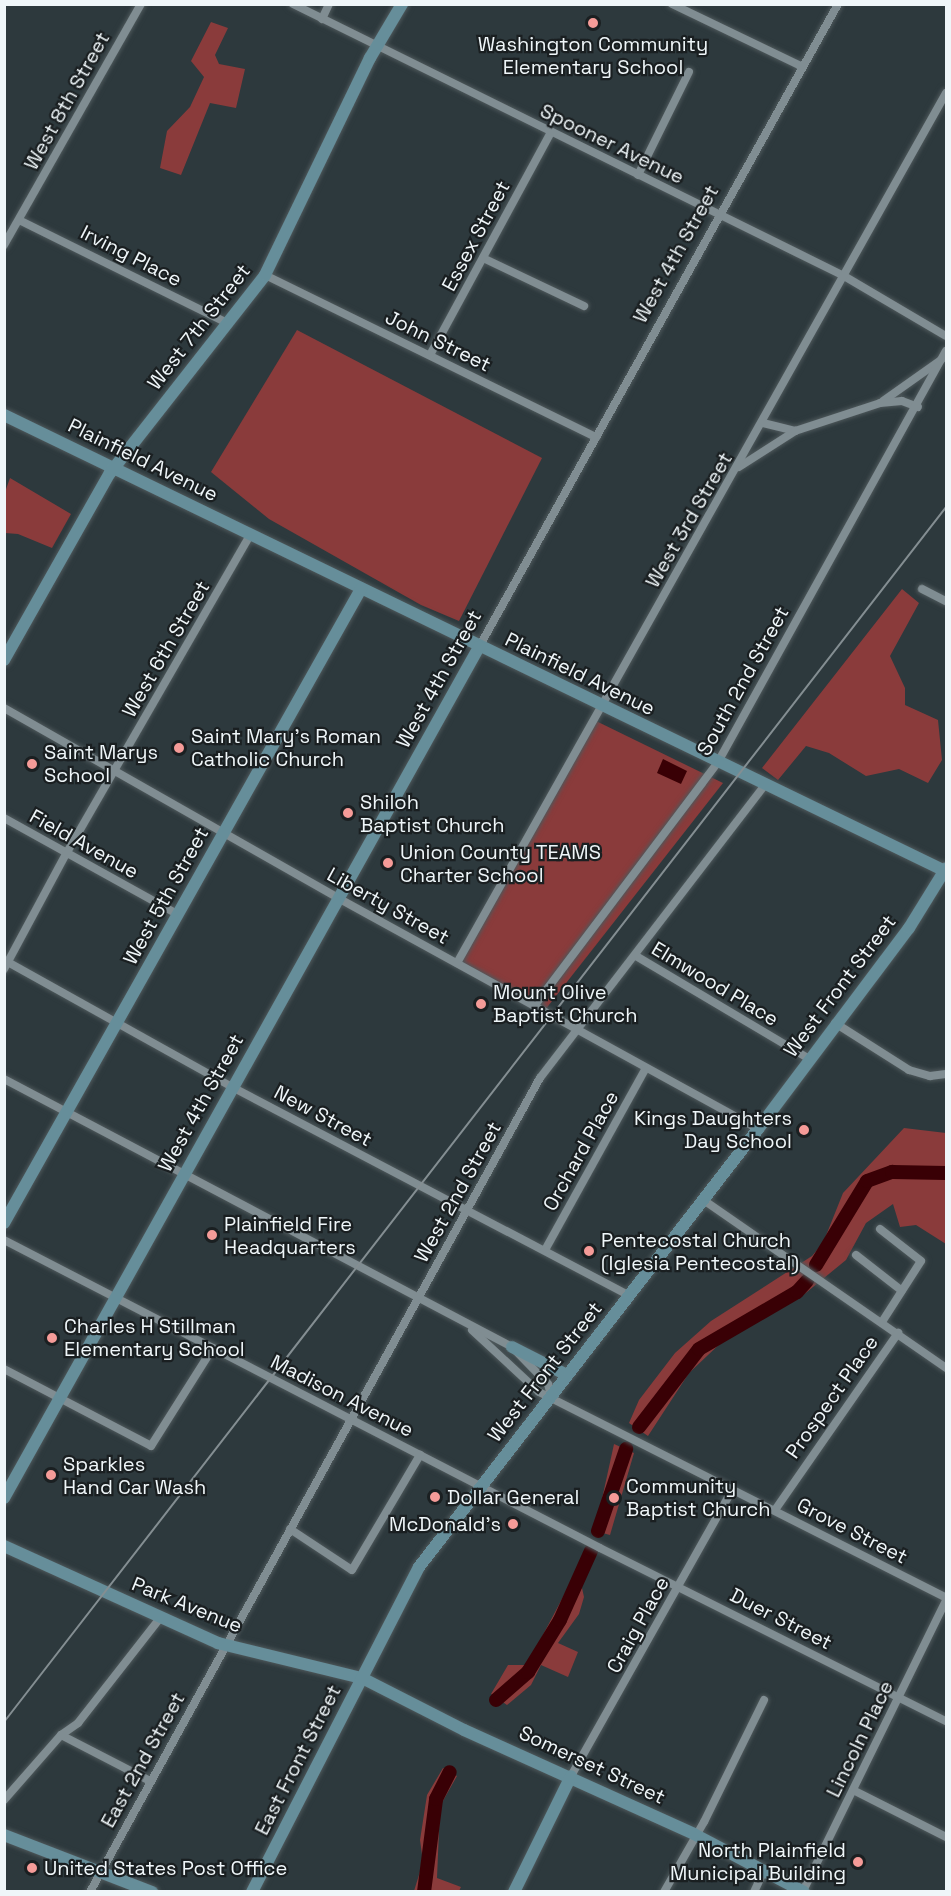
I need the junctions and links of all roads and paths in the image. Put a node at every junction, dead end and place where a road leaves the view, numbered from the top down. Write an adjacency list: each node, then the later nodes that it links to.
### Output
1 (141, 4): 15 (street, West 8th Street)
2 (293, 4): 7 (street, Spooner Avenue)
3 (330, 4): 7 (street)
4 (402, 4): 8 (main road, West 7th Street)
5 (672, 4): 9 (street)
6 (838, 4): 9 (street, West 4th Street)
7 (322, 19): 8 (street, Spooner Avenue)
8 (377, 47): 12 (street, Spooner Avenue); 18 (main road, West 7th Street)
9 (803, 67): 14 (street, West 4th Street)
10 (689, 72): 13 (street)
11 (946, 93): 19 (street, West 3rd Street)
12 (550, 132): 13 (street, Spooner Avenue); 17 (street, Essex Street)
13 (638, 175): 14 (street, Spooner Avenue)
14 (719, 216): 19 (street, Spooner Avenue); 30 (street, West 4th Street)
15 (19, 220): 16 (street, West 8th Street); 21 (street, Irving Place)
16 (4, 245)
17 (483, 258): 20 (street); 24 (street, Essex Street)
18 (265, 275): 21 (main road, West 7th Street); 24 (street, John Street)
19 (843, 276): 22 (street, Spooner Avenue); 28 (street, West 3rd Street)
20 (584, 306)
21 (227, 323): 32 (main road, West 7th Street)
22 (946, 336)
23 (945, 354): 25 (street); 26 (street, South 2nd Street)
24 (430, 355): 30 (street, John Street)
25 (880, 403): 26 (street); 29 (street)
26 (918, 407): 41 (street, South 2nd Street)
27 (4, 415): 32 (main road, Plainfield Avenue)
28 (763, 423): 29 (street); 31 (street, West 3rd Street)
29 (795, 431): 31 (street)
30 (596, 437): 37 (street, West 4th Street)
31 (739, 467): 39 (street, West 3rd Street)
32 (114, 468): 33 (main road, Plainfield Avenue); 38 (main road, West 7th Street)
33 (251, 533): 34 (main road, Plainfield Avenue); 42 (street, West 6th Street)
34 (361, 589): 37 (main road, Plainfield Avenue); 45 (main road, West 5th Street)
35 (922, 589): 36 (street)
36 (946, 601)
37 (479, 647): 39 (main road, Plainfield Avenue); 48 (main road, West 4th Street)
38 (4, 660)
39 (602, 706): 41 (main road, Plainfield Avenue); 51 (street, West 3rd Street)
40 (4, 708): 42 (street, Liberty Street)
41 (718, 762): 43 (main road, Plainfield Avenue); 53 (street, South 2nd Street)
42 (114, 771): 45 (street, Liberty Street); 46 (street, West 6th Street)
43 (765, 785): 47 (main road, Plainfield Avenue); 50 (street, West 2nd Street)
44 (4, 818): 46 (street, Field Avenue)
45 (223, 832): 48 (street, Liberty Street); 49 (main road, West 5th Street)
46 (66, 854): 49 (street, Field Avenue); 52 (street, West 6th Street)
47 (946, 869): 55 (main road, West Front Street)
48 (340, 899): 51 (street, Liberty Street); 61 (main road, West 4th Street)
49 (179, 915): 54 (main road, West 5th Street)
50 (636, 956): 56 (street, West 2nd Street); 57 (street, Elmwood Place)
51 (457, 963): 53 (street, Liberty Street)
52 (6, 964): 54 (street, New Street)
53 (535, 1005): 56 (street, Liberty Street)
54 (118, 1022): 61 (street, New Street); 62 (main road, West 5th Street)
55 (835, 1023): 57 (main road, West Front Street); 59 (street)
56 (577, 1029): 58 (street, Liberty Street); 66 (street, West 2nd Street)
57 (808, 1058): 63 (main road, West Front Street)
58 (646, 1068): 63 (street, Liberty Street); 70 (street, Orchard Place)
59 (946, 1074)
60 (4, 1079): 62 (street)
61 (232, 1087): 64 (main road, West 4th Street); 66 (street, New Street)
62 (68, 1112): 64 (street); 67 (main road, West 5th Street)
63 (758, 1129): 65 (main road, West Front Street)
64 (183, 1174): 74 (main road, West 4th Street); 75 (street)
65 (702, 1199): 73 (main road, West Front Street); 76 (street)
66 (468, 1208): 70 (street, New Street); 75 (street, West 2nd Street)
67 (4, 1222)
68 (880, 1228): 72 (street)
69 (4, 1240): 74 (street, Madison Avenue)
70 (545, 1250): 73 (street, New Street)
71 (856, 1255): 72 (street)
72 (902, 1291): 76 (street)
73 (629, 1294): 83 (main road, West Front Street)
74 (115, 1297): 80 (street, Madison Avenue); 85 (main road, West 4th Street)
75 (417, 1299): 77 (street); 86 (street, West 2nd Street)
76 (882, 1322): 78 (street)
77 (471, 1329): 79 (street); 84 (street, Grove Street)
78 (898, 1333): 81 (street); 91 (street, Prospect Place)
79 (512, 1347): 83 (main road); 84 (street)
80 (213, 1348): 85 (street); 86 (street, Madison Avenue)
81 (946, 1368)
82 (4, 1369): 85 (street)
83 (567, 1375): 84 (main road, West Front Street)
84 (551, 1396): 88 (main road, West Front Street); 89 (street, Grove Street)
85 (58, 1398): 90 (main road, West 4th Street)
86 (350, 1419): 87 (street, Madison Avenue); 92 (street, West 2nd Street)
87 (420, 1455): 88 (street, Madison Avenue); 92 (street)
88 (481, 1487): 94 (street, Madison Avenue); 99 (main road, West Front Street)
89 (732, 1490): 91 (street, Grove Street); 95 (street, Craig Place)
90 (4, 1498)
91 (775, 1510): 96 (street, Grove Street)
92 (290, 1529): 98 (street, West 2nd Street)
93 (4, 1546): 97 (main road, Park Avenue)
94 (600, 1548): 95 (street, Duer Street)
95 (679, 1586): 100 (street, Duer Street); 104 (street, Craig Place)
96 (946, 1600): 100 (street, Lincoln Place)
97 (160, 1618): 98 (main road, Park Avenue); 103 (street)
98 (225, 1644): 99 (main road, Park Avenue); 105 (street, East 2nd Street)
99 (362, 1678): 104 (main road, Somerset Street); 116 (main road, East Front Street)
100 (899, 1697): 102 (street, Duer Street); 106 (street, Lincoln Place)
101 (764, 1700): 108 (street)
102 (946, 1721)
103 (61, 1735): 105 (street); 107 (street)
104 (572, 1776): 108 (main road, Somerset Street); 117 (main road)
105 (150, 1781): 111 (street, East 2nd Street)
106 (853, 1790): 110 (street); 113 (street, Lincoln Place)
107 (4, 1800)
108 (694, 1834): 112 (main road, Somerset Street); 118 (street)
109 (4, 1835): 111 (main road)
110 (946, 1837)
111 (100, 1872): 114 (street, East 2nd Street); 115 (main road)
112 (764, 1872): 113 (main road, Somerset Street); 119 (street)
113 (804, 1891)
114 (90, 1892)
115 (152, 1892)
116 (252, 1892)
117 (514, 1892)
118 (664, 1892)
119 (754, 1892)

